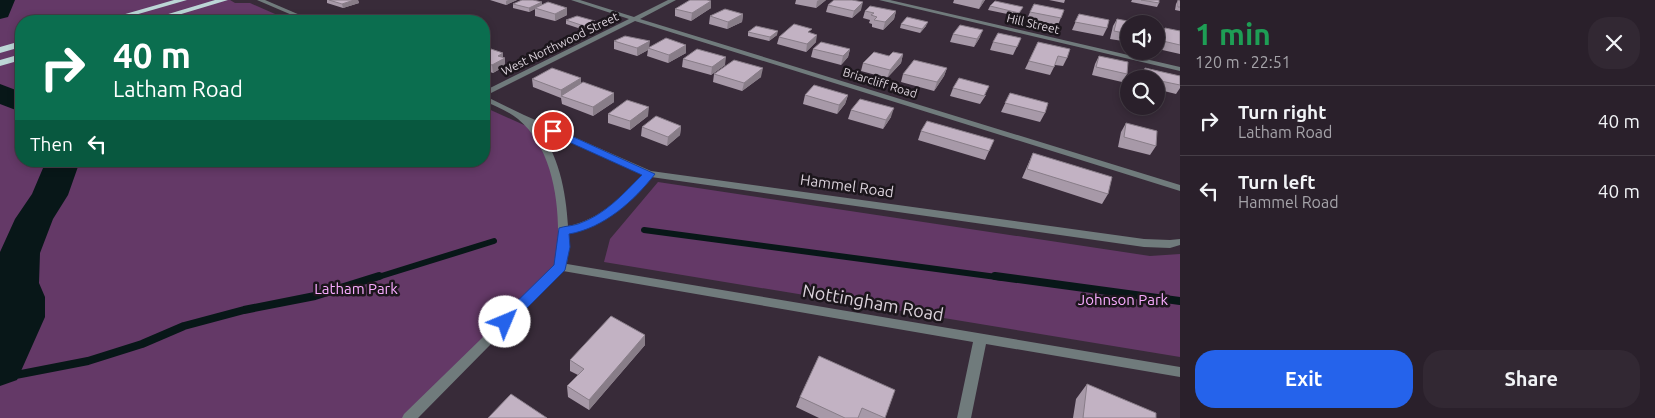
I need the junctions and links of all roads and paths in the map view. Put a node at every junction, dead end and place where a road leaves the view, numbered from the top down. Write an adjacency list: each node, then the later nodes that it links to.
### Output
1 (183, 0): 7 (highway)
2 (224, 0): 8 (highway)
3 (260, 0): 9 (street)
4 (574, 0): 10 (street, Briarcliff Road)
5 (673, 0): 10 (street, West Northwood Street)
6 (882, 0): 15 (street, Hill Street)
7 (127, 15)
8 (170, 15)
9 (296, 15)
10 (636, 19): 16 (street, West Northwood Street); 20 (street, Briarcliff Road)
11 (15, 45): 12 (highway)
12 (0, 50)
13 (15, 59): 14 (highway)
14 (0, 63)
15 (1180, 69)
16 (490, 93)
17 (490, 99): 18 (street, Hammel Road)
18 (521, 117): 19 (street, Hammel Road); 21 (street)
19 (649, 174): 21 (street); 22 (street, Hammel Road)
20 (1180, 188)
21 (563, 231): 23 (street)
22 (1180, 242)
23 (560, 267): 24 (street, Nottingham Road); 26 (street)
24 (980, 340): 25 (street, Nottingham Road); 27 (street)
25 (1180, 372)
26 (409, 418)
27 (964, 418)

